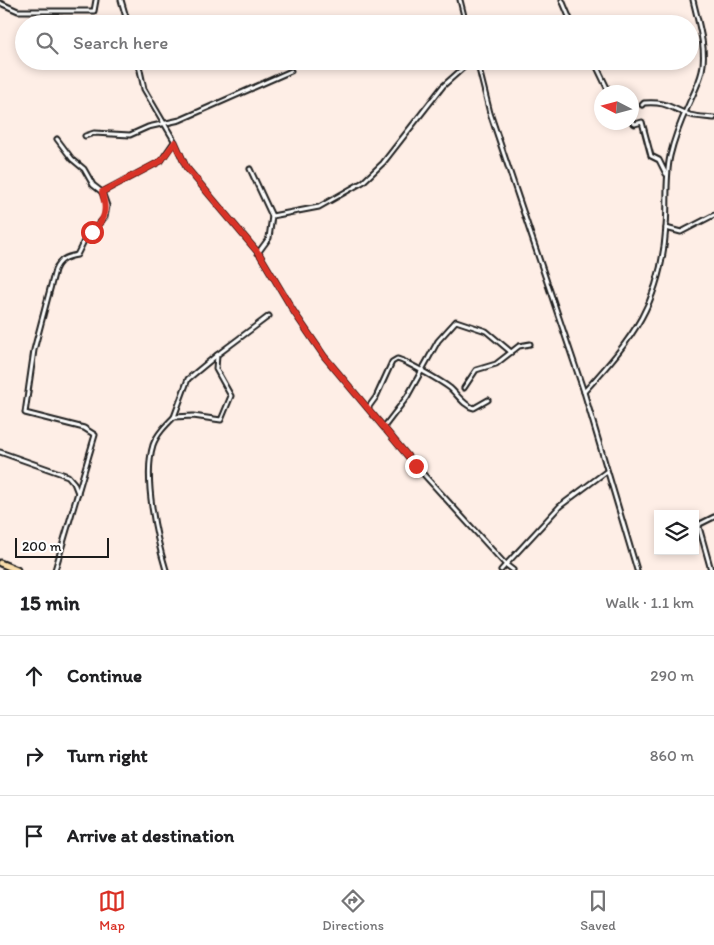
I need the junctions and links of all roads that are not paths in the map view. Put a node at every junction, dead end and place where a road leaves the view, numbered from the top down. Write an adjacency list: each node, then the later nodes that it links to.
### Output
1 (96, 0): 6 (street)
2 (121, 0): 7 (street)
3 (460, 0): 8 (street)
4 (562, 0): 9 (street)
5 (693, 0): 10 (street)
6 (0, 4)
7 (125, 15)
8 (464, 15)
9 (568, 15)
10 (696, 15)
11 (699, 27): 19 (street)
12 (140, 70): 21 (street)
13 (461, 70): 30 (street)
14 (479, 70): 39 (street)
15 (598, 70): 17 (street)
16 (291, 71): 21 (street)
17 (606, 85)
18 (642, 105): 19 (street)
19 (685, 112): 20 (street); 27 (street)
20 (714, 118)
21 (163, 122): 23 (street); 25 (street)
22 (639, 123): 27 (street)
23 (85, 136)
24 (57, 139): 28 (street)
25 (175, 142): 28 (street); 32 (street)
26 (250, 169): 30 (street)
27 (666, 176): 31 (street)
28 (102, 192): 46 (street)
29 (714, 215): 31 (street)
30 (272, 216): 32 (street)
31 (666, 228): 39 (street)
32 (258, 252): 41 (street)
33 (268, 316): 36 (street)
34 (530, 344): 35 (street)
35 (511, 352): 37 (street); 38 (street)
36 (217, 355): 42 (street); 42 (street)
37 (421, 372): 40 (street); 41 (street); 43 (street)
38 (464, 388)
39 (584, 392): 45 (street)
40 (488, 400)
41 (368, 408): 43 (street)
42 (174, 417): 52 (street)
43 (384, 427): 49 (street)
44 (0, 452): 46 (street)
45 (607, 471): 49 (street); 55 (street)
46 (79, 493): 51 (street)
47 (714, 517): 56 (street)
48 (0, 563): 50 (highway)
49 (505, 564): 53 (street); 54 (street)
50 (17, 570)
51 (55, 570)
52 (166, 570)
53 (501, 570)
54 (513, 570)
55 (637, 570)
56 (712, 570)

